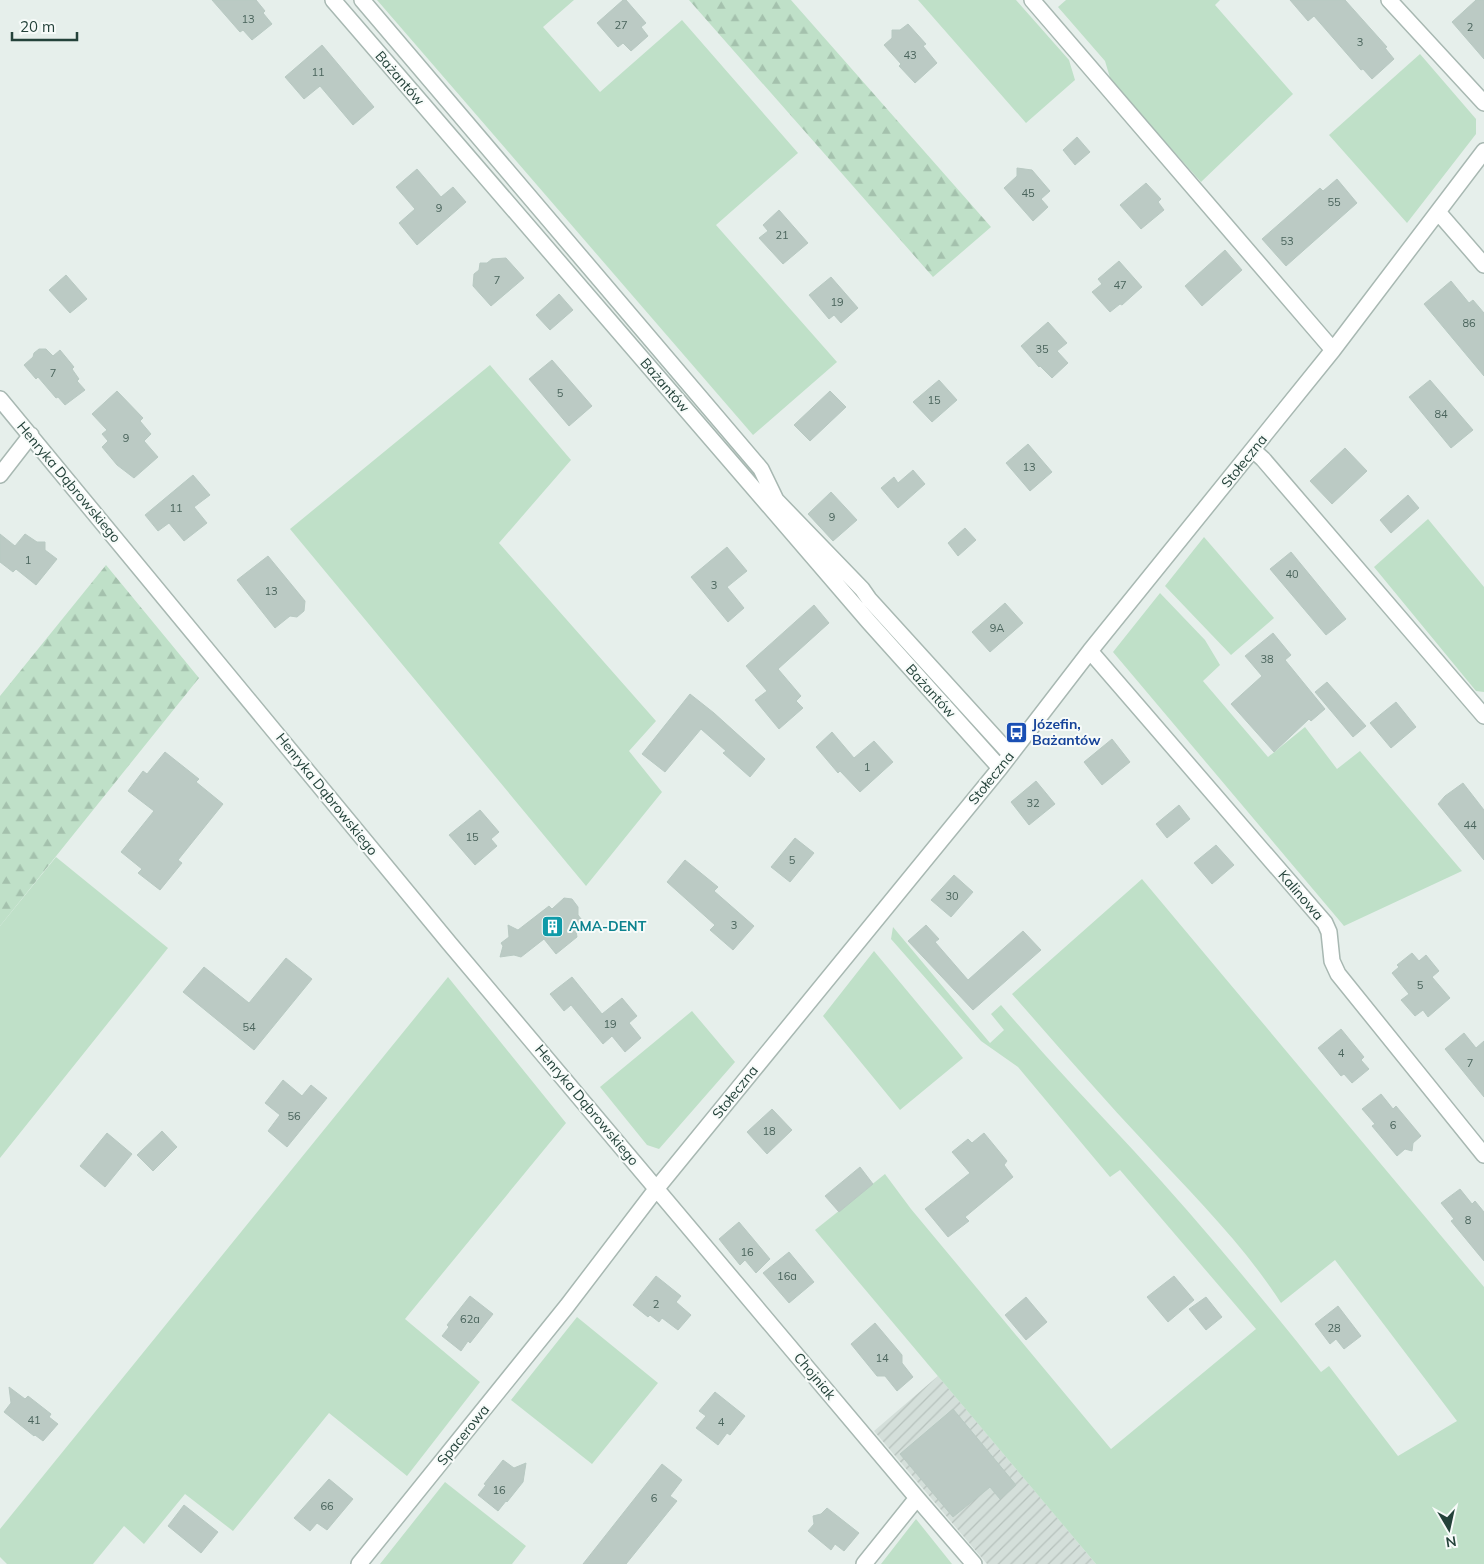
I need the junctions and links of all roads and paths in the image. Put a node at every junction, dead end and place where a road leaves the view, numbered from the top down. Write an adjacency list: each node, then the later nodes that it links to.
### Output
1 (333, 0): 17 (street, Bażantów)
2 (362, 0): 16 (street)
3 (1032, 0): 9 (street)
4 (1389, 0): 5 (street)
5 (1484, 103)
6 (1484, 151): 7 (street, Stołeczna)
7 (1438, 212): 8 (street); 9 (street, Stołeczna)
8 (1484, 264)
9 (1333, 350): 12 (street, Stołeczna)
10 (0, 399): 11 (street, Henryka Dąbrowskiego)
11 (31, 436): 13 (street); 19 (street, Henryka Dąbrowskiego)
12 (1253, 450): 14 (street, Stołeczna); 15 (street)
13 (0, 475)
14 (1090, 651): 16 (street, Stołeczna); 18 (street, Kalinowa)
15 (1484, 716)
16 (1010, 754): 17 (street, Stołeczna)
17 (1000, 768): 19 (street, Stołeczna)
18 (1484, 1155)
19 (657, 1188): 20 (street, Stołeczna); 21 (street, Chojniak)
20 (567, 1306): 22 (street, Spacerowa)
21 (917, 1498): 23 (street); 24 (street, Chojniak)
22 (359, 1564)
23 (864, 1564)
24 (974, 1564)

